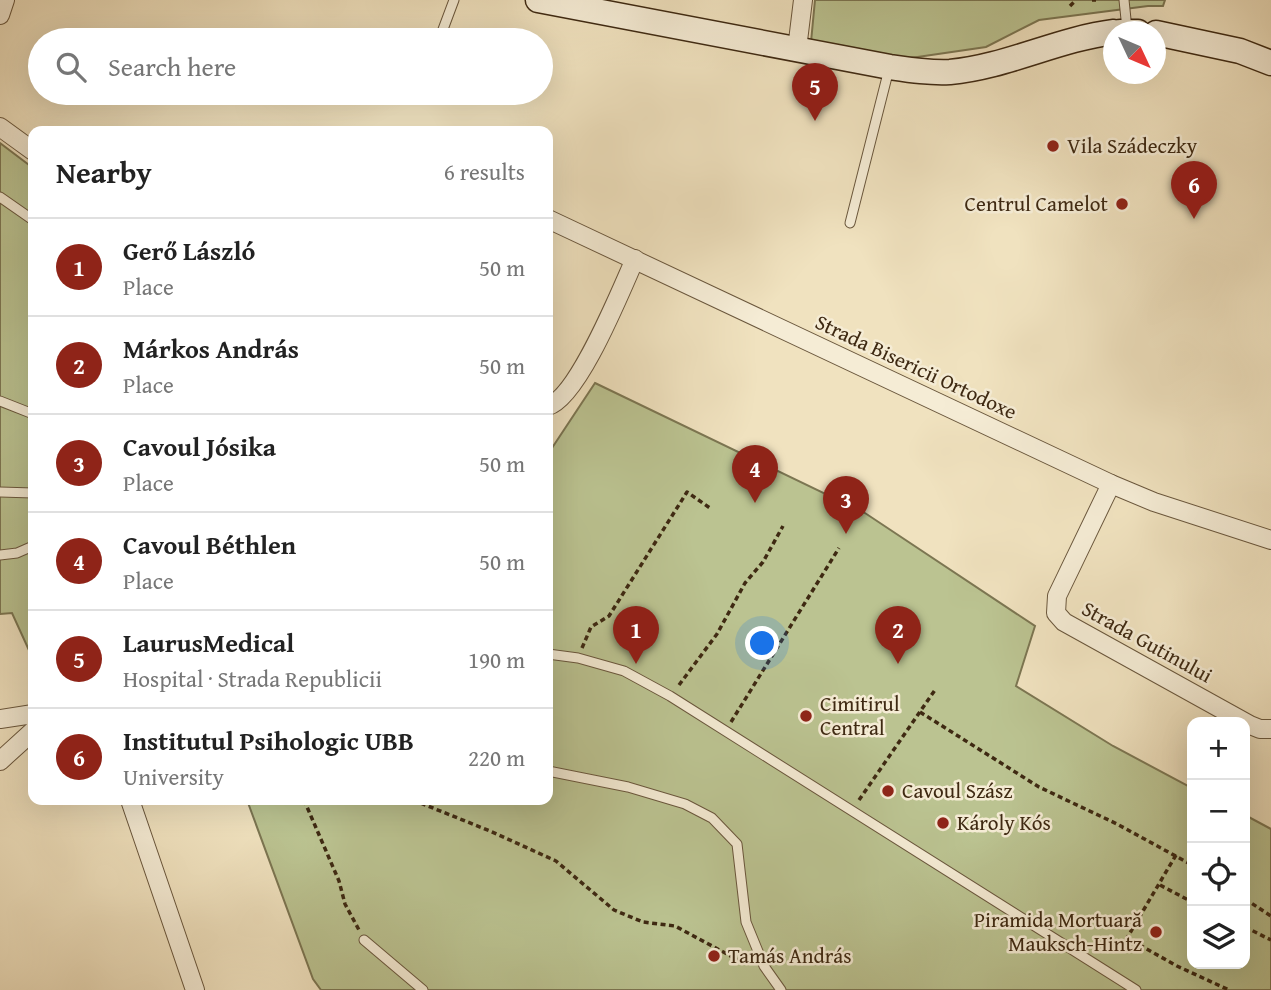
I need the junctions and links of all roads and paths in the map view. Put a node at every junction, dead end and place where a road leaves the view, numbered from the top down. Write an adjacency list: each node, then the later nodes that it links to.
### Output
1 (5, 0): 8 (street)
2 (454, 0): 10 (lane)
3 (538, 0): 13 (street)
4 (803, 0): 13 (street)
5 (1076, 0): 7 (path)
6 (1124, 0): 9 (lane)
7 (1070, 6)
8 (0, 15)
9 (1126, 21)
10 (444, 28)
11 (1103, 34): 15 (street)
12 (1166, 35): 14 (street)
13 (797, 49): 15 (street)
14 (1271, 63)
15 (890, 67): 21 (lane)
16 (0, 127): 17 (street)
17 (28, 147)
18 (0, 197): 19 (lane)
19 (28, 217)
20 (553, 221): 22 (street, Strada Bisericii Ortodoxe)
21 (850, 223)
22 (635, 259): 24 (street); 26 (street, Strada Bisericii Ortodoxe)
23 (0, 401): 25 (lane)
24 (553, 404)
25 (28, 412)
26 (1111, 484): 31 (street, Strada Bisericii Ortodoxe); 42 (street, Strada Gutinului)
27 (0, 492): 28 (lane)
28 (28, 493)
29 (710, 508): 36 (path)
30 (783, 526): 38 (path)
31 (1271, 540)
32 (28, 548): 34 (lane)
33 (839, 548): 43 (path)
34 (0, 555)
35 (553, 655): 36 (lane)
36 (578, 658): 38 (lane)
37 (935, 690): 39 (path)
38 (670, 696): 43 (lane)
39 (920, 712): 50 (path); 51 (path)
40 (28, 715): 41 (street)
41 (0, 719)
42 (1271, 729)
43 (726, 730): 50 (lane)
44 (28, 736): 45 (street)
45 (0, 761)
46 (553, 772): 60 (lane)
47 (132, 805): 61 (street)
48 (306, 805): 58 (path)
49 (425, 805): 60 (path)
50 (852, 811): 64 (lane)
51 (1177, 855): 52 (path); 53 (path)
52 (1187, 862)
53 (1159, 885): 54 (path); 65 (path)
54 (1187, 899)
55 (1250, 902): 56 (path)
56 (1271, 916)
57 (1250, 930): 59 (path)
58 (364, 940): 62 (lane)
59 (1271, 940)
60 (764, 966): 63 (lane)
61 (195, 990)
62 (423, 990)
63 (781, 990)
64 (1136, 990)
65 (1229, 990)

